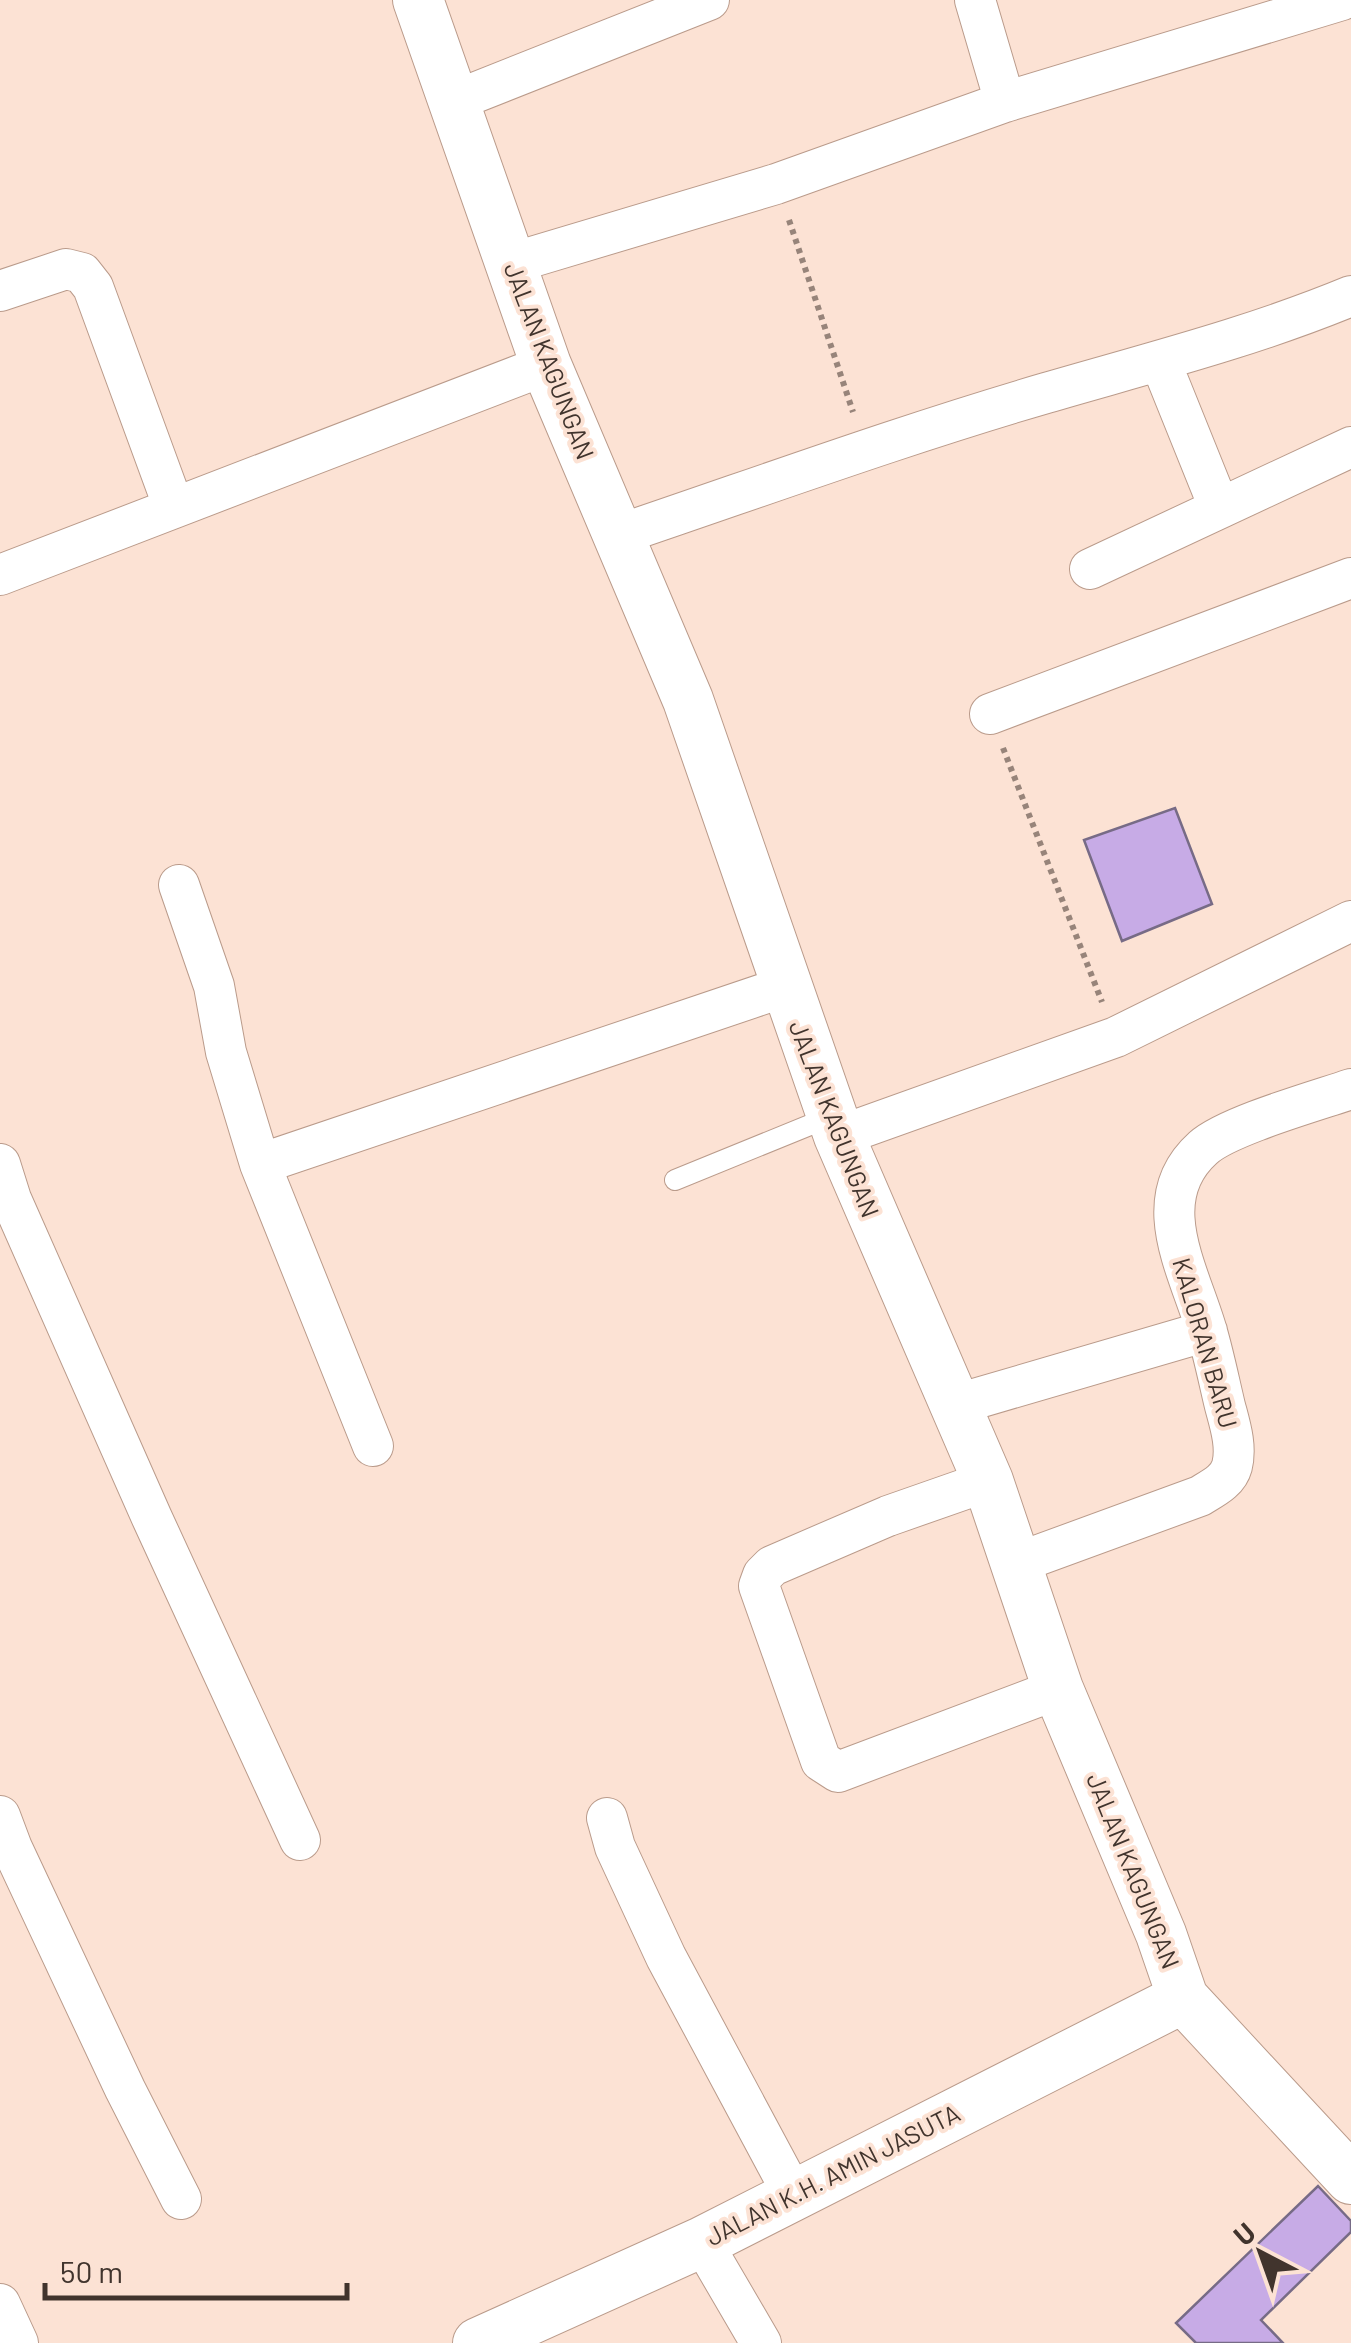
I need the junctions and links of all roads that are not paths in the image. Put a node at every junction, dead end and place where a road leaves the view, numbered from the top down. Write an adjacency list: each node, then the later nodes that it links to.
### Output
1 (418, 0): 5 (street, JALAN KAGUNGAN)
2 (710, 0): 5 (street)
3 (975, 0): 6 (street)
4 (1342, 0): 6 (street)
5 (454, 101): 7 (street, JALAN KAGUNGAN)
6 (1005, 102): 7 (street)
7 (512, 263): 11 (street, JALAN KAGUNGAN)
8 (0, 291): 14 (street)
9 (1351, 296): 10 (street)
10 (1162, 362): 13 (street); 15 (street)
11 (546, 366): 14 (street); 15 (street, JALAN KAGUNGAN)
12 (1351, 447): 13 (street)
13 (1219, 507): 16 (street)
14 (174, 508): 17 (street)
15 (618, 534): 22 (street, JALAN KAGUNGAN)
16 (1090, 569)
17 (0, 575)
18 (1351, 578): 19 (street)
19 (990, 714)
20 (180, 885): 25 (street)
21 (1351, 921): 24 (street)
22 (784, 987): 24 (street, JALAN KAGUNGAN); 25 (street)
23 (1351, 1089): 28 (street, KALORAN BARU)
24 (835, 1126): 26 (lane); 29 (street, JALAN KAGUNGAN)
25 (260, 1164): 30 (street)
26 (675, 1180)
27 (4, 1189): 36 (street)
28 (1207, 1332): 29 (street); 32 (street, KALORAN BARU)
29 (954, 1405): 31 (street, JALAN KAGUNGAN)
30 (373, 1446)
31 (988, 1481): 32 (street, JALAN KAGUNGAN); 33 (street)
32 (1018, 1563): 33 (street, JALAN KAGUNGAN)
33 (1058, 1689): 37 (street, JALAN KAGUNGAN)
34 (0, 1816): 40 (street)
35 (607, 1818): 39 (street)
36 (300, 1840)
37 (1183, 1998): 38 (street, JALAN KAGUNGAN); 39 (street, JALAN K.H. AMIN JASUTA)
38 (1351, 2180)
39 (794, 2196): 41 (street, JALAN K.H. AMIN JASUTA)
40 (181, 2198)
41 (702, 2242): 44 (street, JALAN K.H. AMIN JASUTA); 45 (street)
42 (0, 2304): 43 (street)
43 (18, 2343)
44 (478, 2343)
45 (761, 2343)

